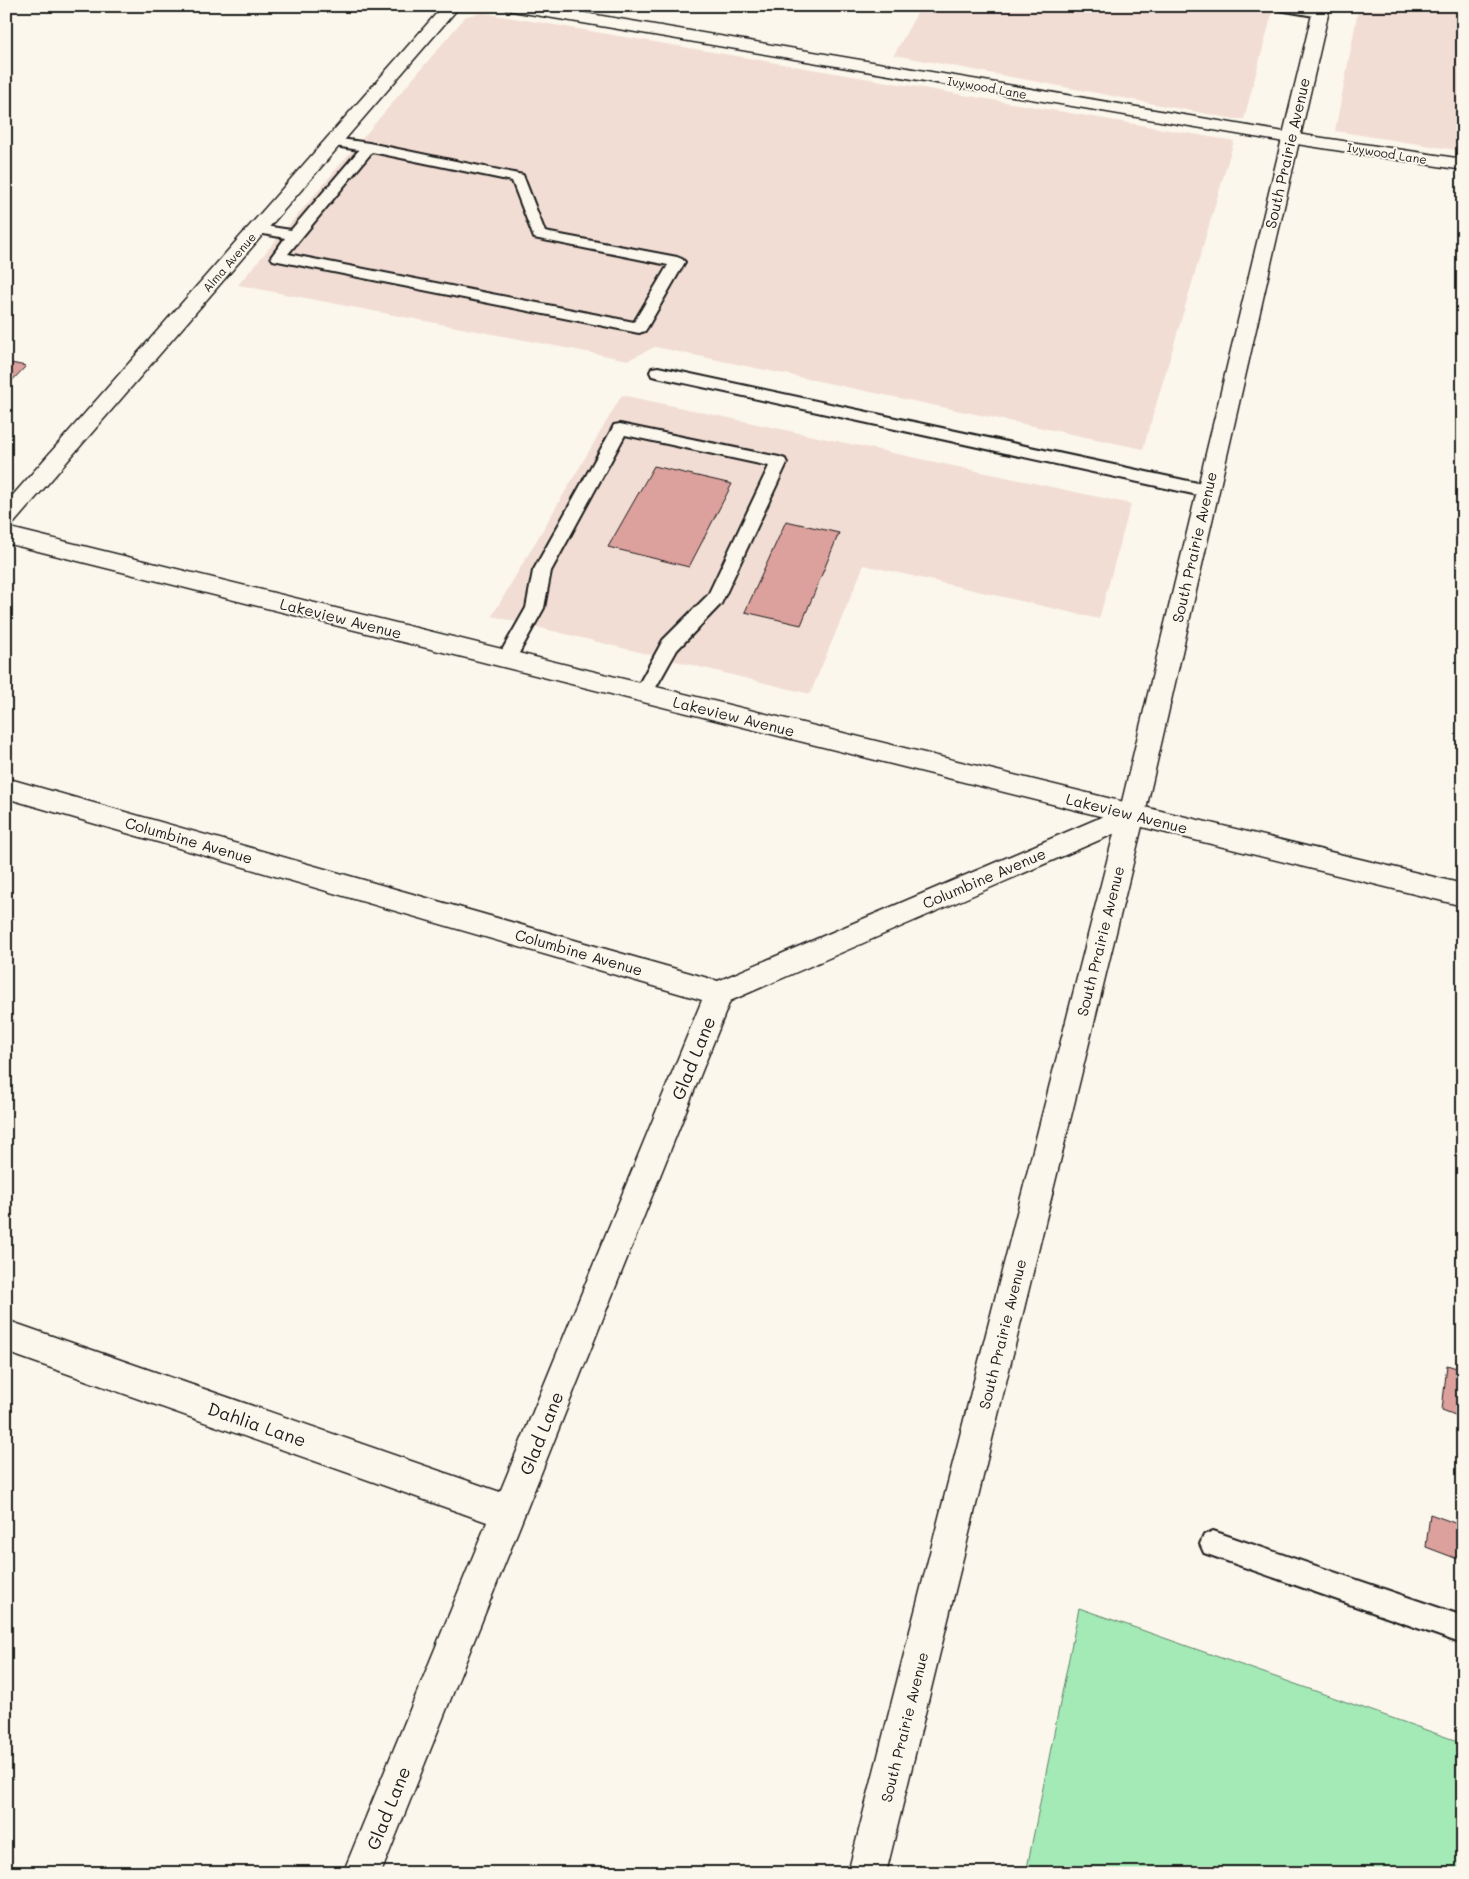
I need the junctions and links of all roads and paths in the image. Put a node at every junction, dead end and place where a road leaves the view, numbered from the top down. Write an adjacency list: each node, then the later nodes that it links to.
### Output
1 (452, 6): 6 (street, Alma Avenue)
2 (512, 6): 5 (street, Ivywood Lane)
3 (1279, 6): 4 (lane)
4 (1321, 9): 5 (street, South Prairie Avenue)
5 (1290, 138): 8 (street, Ivywood Lane); 12 (street, South Prairie Avenue)
6 (334, 142): 7 (lane); 9 (street, Alma Avenue)
7 (369, 147): 10 (lane); 10 (lane)
8 (1463, 165)
9 (258, 230): 10 (lane); 13 (street, Alma Avenue)
10 (295, 235)
11 (658, 372): 12 (lane)
12 (1207, 491): 18 (street, South Prairie Avenue)
13 (6, 518)
14 (6, 535): 15 (street, Lakeview Avenue)
15 (506, 659): 16 (street, Lakeview Avenue); 16 (lane)
16 (644, 693): 18 (street, Lakeview Avenue)
17 (6, 788): 20 (street, Columbine Avenue)
18 (1132, 814): 19 (street, Lakeview Avenue); 20 (street, Columbine Avenue); 26 (street, South Prairie Avenue)
19 (1463, 895)
20 (719, 993): 22 (street, Glad Lane)
21 (6, 1336): 22 (street, Dahlia Lane)
22 (508, 1512): 25 (street, Glad Lane)
23 (1213, 1544): 24 (lane)
24 (1463, 1630)
25 (362, 1873)
26 (867, 1873)

